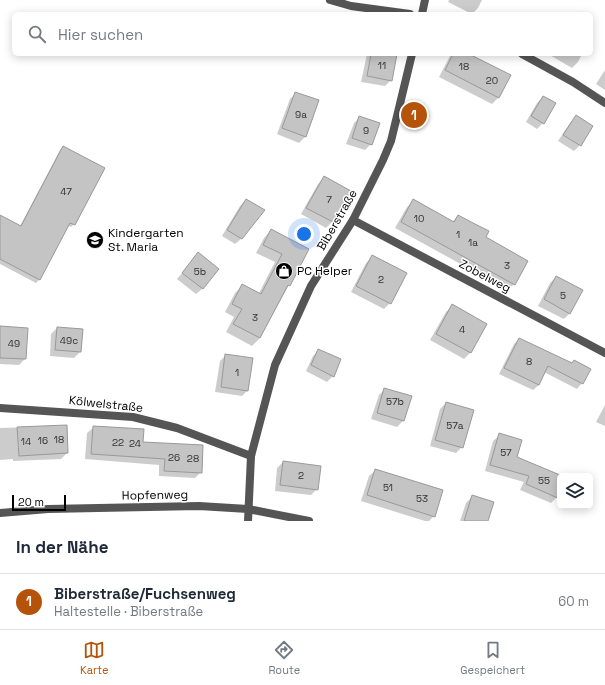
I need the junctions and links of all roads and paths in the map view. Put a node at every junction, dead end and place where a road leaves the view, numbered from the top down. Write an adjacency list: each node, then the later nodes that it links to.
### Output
1 (330, 0): 3 (street)
2 (425, 0): 4 (street)
3 (395, 12)
4 (422, 12)
5 (411, 56): 8 (street, Biberstraße)
6 (526, 56): 7 (street)
7 (605, 103)
8 (353, 220): 9 (street, Zobelweg); 11 (street, Biberstraße)
9 (605, 353)
10 (0, 408): 11 (street, Kölwelstraße)
11 (252, 456): 12 (street, Biberstraße)
12 (248, 509): 13 (street, Hopfenweg); 14 (street, Biberstraße); 15 (street, Hopfenweg)
13 (0, 513)
14 (248, 521)
15 (309, 521)

